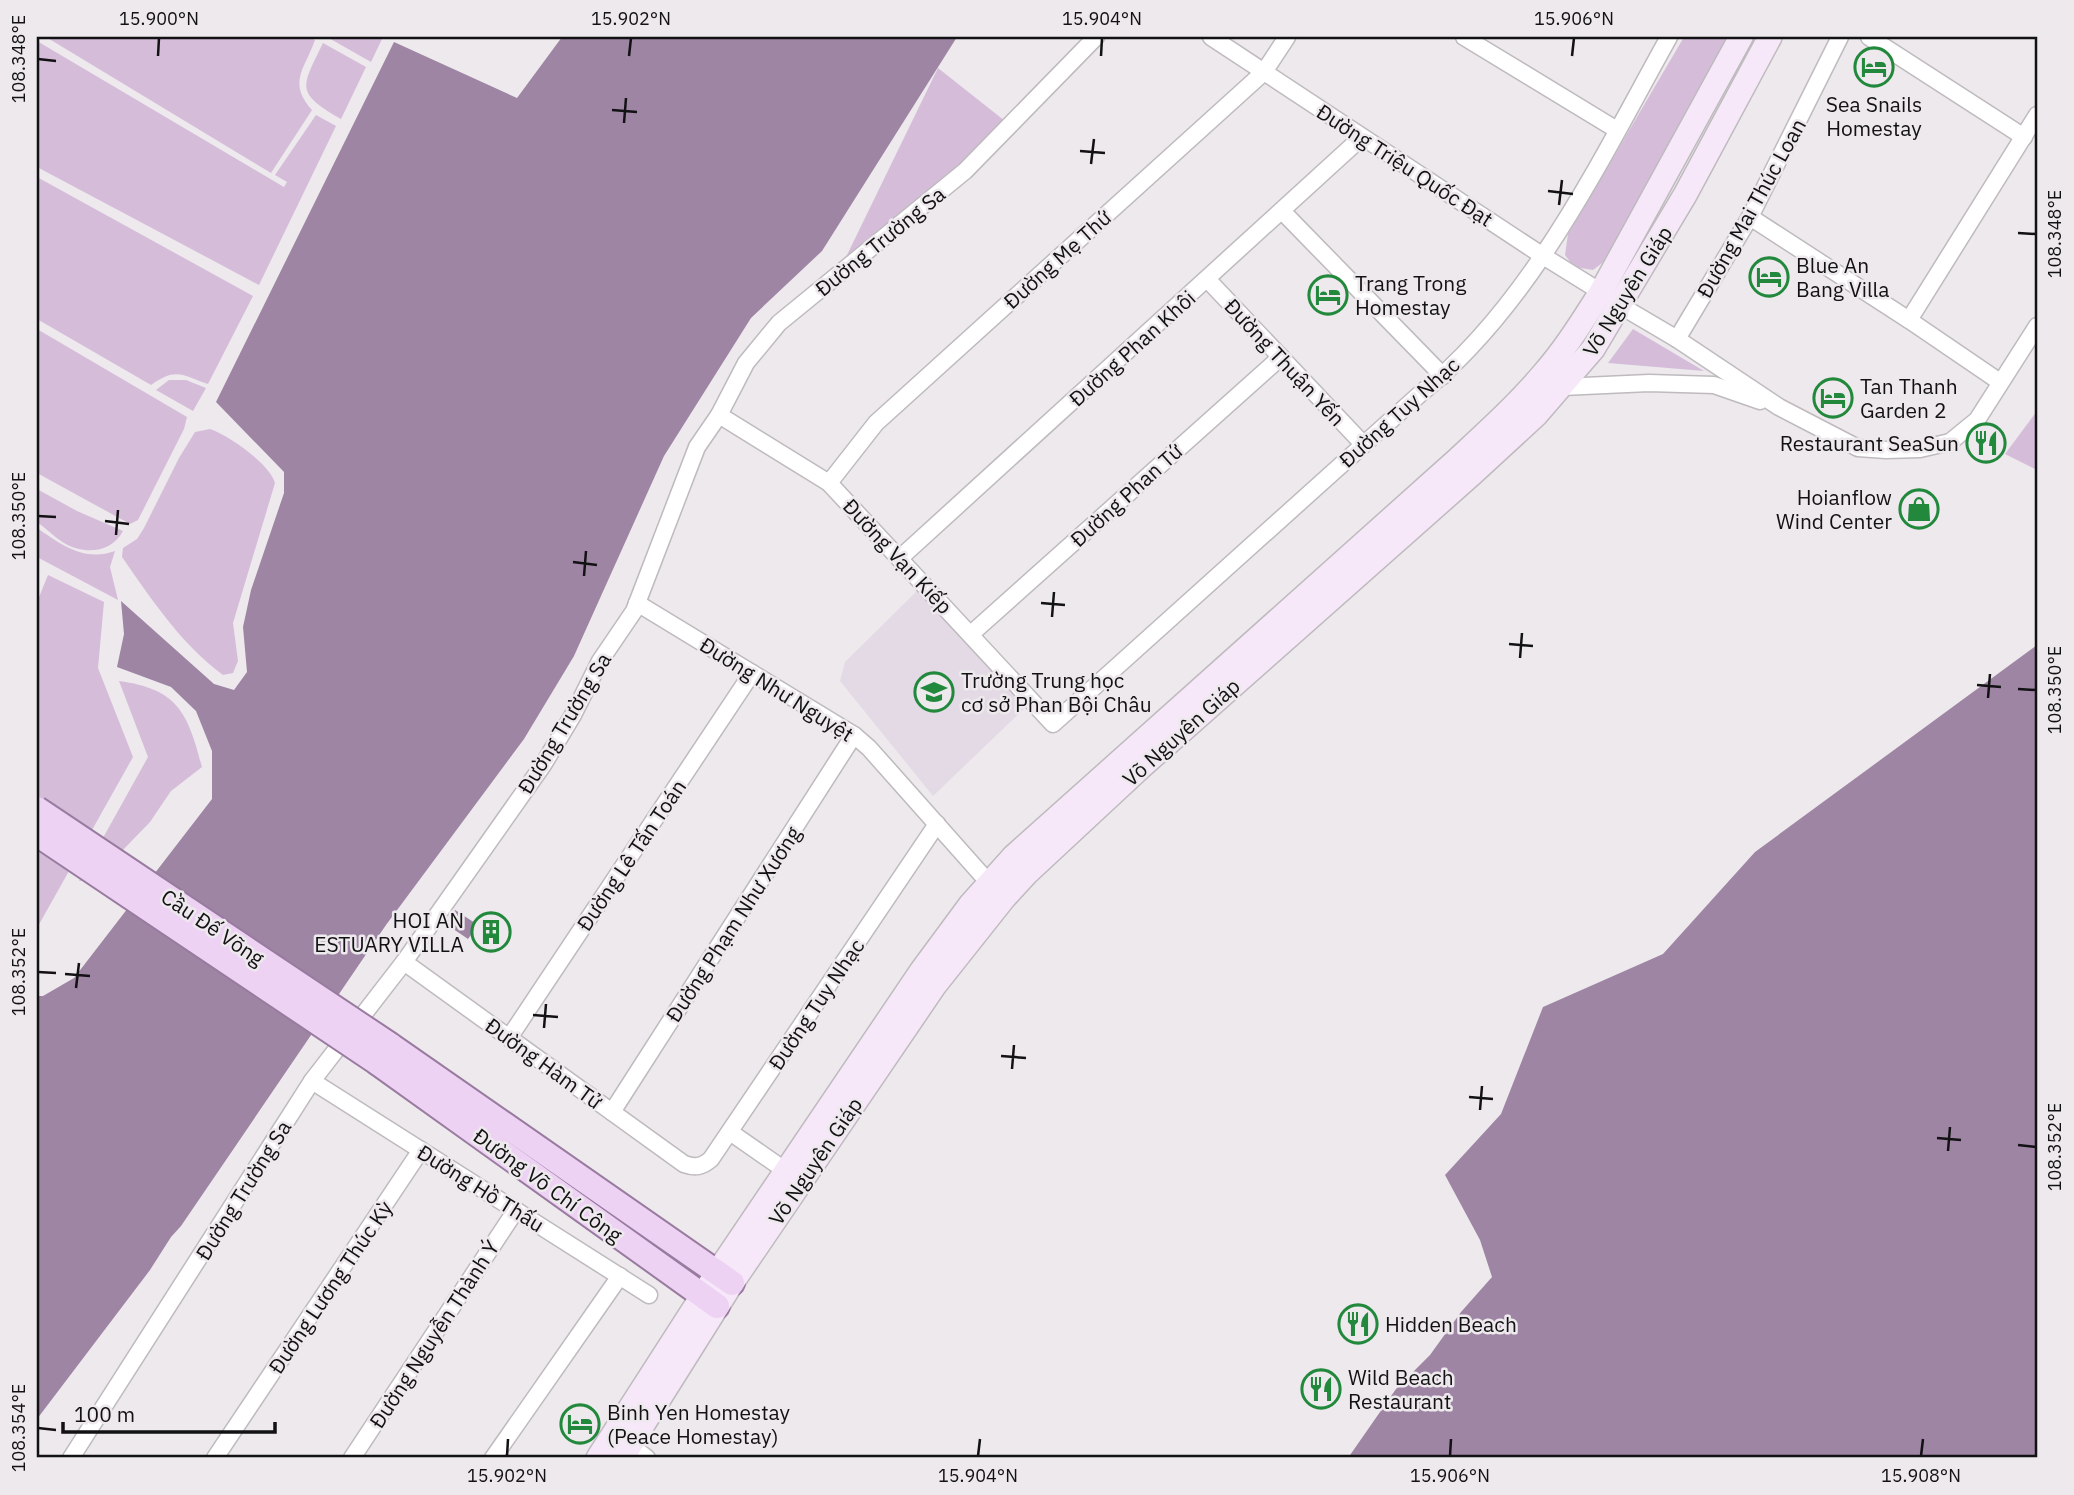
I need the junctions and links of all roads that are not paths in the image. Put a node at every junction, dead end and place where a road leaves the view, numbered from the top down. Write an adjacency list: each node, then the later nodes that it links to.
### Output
1 (1096, 37): 29 (street, Đường Trường Sa)
2 (1211, 37): 10 (street, Đường Triệu Quốc Đạt)
3 (1287, 37): 10 (street, Đường Mẹ Thứ)
4 (1464, 37): 12 (street)
5 (1669, 37): 12 (street, Đường Tuy Nhạc)
6 (1741, 37): 19 (main road, Võ Nguyên Giáp)
7 (1770, 37): 20 (main road, Võ Nguyên Giáp)
8 (1840, 37): 16 (street, Đường Mai Thúc Loan)
9 (1869, 37): 14 (street)
10 (1264, 72): 13 (street, Đường Triệu Quốc Đạt); 31 (street, Đường Mẹ Thứ)
11 (2037, 115): 14 (street)
12 (1617, 130): 17 (street, Đường Tuy Nhạc)
13 (1362, 137): 15 (street, Đường Phan Khôi); 17 (street, Đường Triệu Quốc Đạt)
14 (2024, 137): 21 (street)
15 (1282, 211): 18 (street, Đường Phan Khôi); 25 (street)
16 (1750, 217): 21 (street); 23 (street, Đường Mai Thúc Loan)
17 (1543, 257): 19 (street, Đường Triệu Quốc Đạt); 25 (street, Đường Tuy Nhạc)
18 (1207, 279): 24 (street, Đường Thuận Yến); 32 (street, Đường Phan Khôi)
19 (1601, 292): 20 (main road); 41 (main road, Võ Nguyên Giáp)
20 (1621, 306): 23 (street); 27 (main road, Võ Nguyên Giáp)
21 (1909, 320): 26 (street)
22 (2037, 326): 26 (street)
23 (1677, 339): 28 (street)
24 (1281, 356): 30 (street, Đường Thuận Yến); 34 (street, Đường Phan Tứ)
25 (1443, 376): 30 (street, Đường Tuy Nhạc)
26 (2000, 382): 28 (street)
27 (1562, 387): 28 (street); 41 (main road, Võ Nguyên Giáp)
28 (1779, 407)
29 (719, 415): 31 (street, Đường Vạn Kiếp); 33 (street, Đường Trường Sa)
30 (1363, 444): 36 (street, Đường Tuy Nhạc)
31 (829, 483): 32 (street, Đường Vạn Kiếp)
32 (900, 558): 34 (street, Đường Vạn Kiếp)
33 (637, 603): 35 (street, Đường Như Nguyệt); 42 (street, Đường Trường Sa)
34 (971, 634): 36 (street, Đường Vạn Kiếp)
35 (752, 673): 37 (street, Đường Như Nguyệt); 43 (street, Đường Lê Tấn Toán)
36 (1053, 724)
37 (854, 735): 39 (street, Đường Như Nguyệt); 46 (street, Đường Phạm Như Xương)
38 (37, 809): 44 (main road, Cầu Đế Võng, bridge)
39 (937, 824): 41 (street, Đường Như Nguyệt); 47 (street, Đường Tuy Nhạc)
40 (37, 834): 44 (main road, Cầu Đế Võng, bridge)
41 (996, 891): 50 (main road, Võ Nguyên Giáp); 53 (main road, Võ Nguyên Giáp)
42 (404, 962): 43 (street, Đường Hàm Tử); 45 (street, Đường Trường Sa)
43 (509, 1038): 46 (street, Đường Hàm Tử)
44 (384, 1054): 53 (main road, Đường Võ Chí Công); 55 (main road, Đường Võ Chí Công)
45 (312, 1081): 48 (street, Đường Hồ Thấu); 58 (street, Đường Trường Sa)
46 (612, 1112): 49 (street, Đường Hàm Tử)
47 (730, 1132): 49 (street, Đường Tuy Nhạc); 50 (street)
48 (421, 1150): 51 (street, Đường Hồ Thấu); 59 (street, Đường Lương Thúc Kỳ)
49 (684, 1164)
50 (786, 1171): 53 (main road, Võ Nguyên Giáp)
51 (516, 1210): 52 (street, Đường Hồ Thấu); 60 (street, Đường Nguyễn Thành Ý)
52 (620, 1276): 54 (street, Đường Hồ Thấu); 61 (street)
53 (725, 1278): 55 (main road, Võ Nguyên Giáp)
54 (649, 1294)
55 (710, 1301): 56 (main road, Võ Nguyên Giáp)
56 (658, 1386): 57 (main road, Võ Nguyên Giáp); 62 (main road, Võ Nguyên Giáp)
57 (633, 1454)
58 (71, 1458)
59 (215, 1458)
60 (352, 1458)
61 (493, 1458)
62 (598, 1458)

